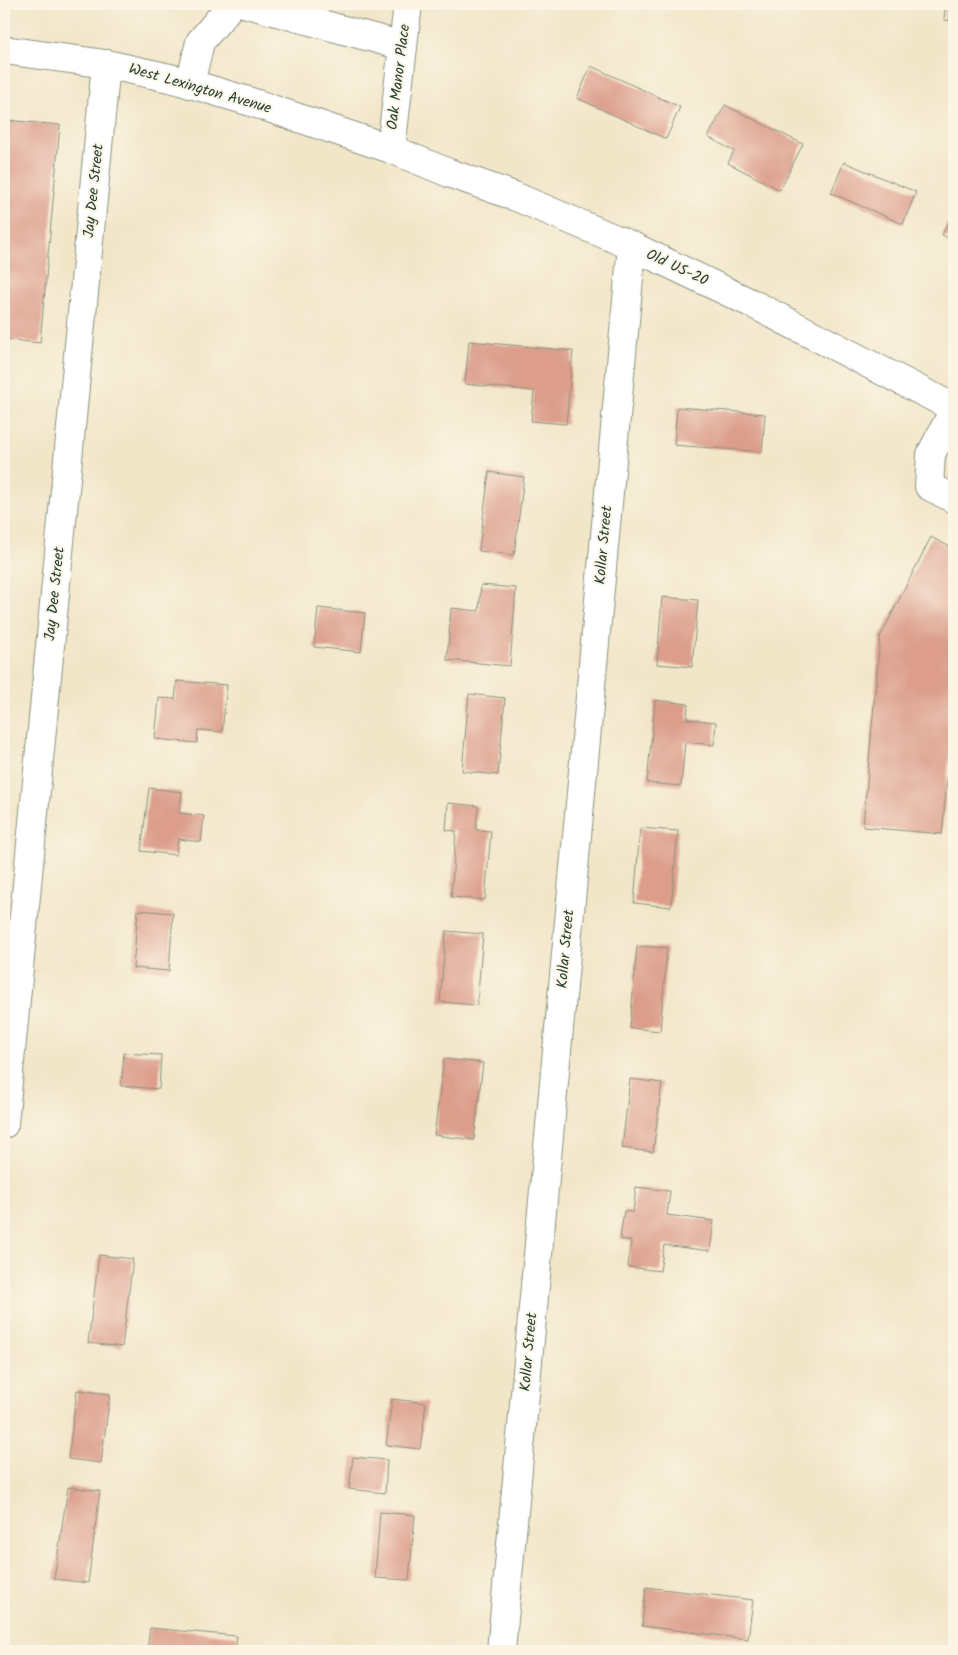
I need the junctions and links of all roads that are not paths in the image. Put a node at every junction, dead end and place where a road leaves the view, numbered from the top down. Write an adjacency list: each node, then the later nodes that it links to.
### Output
1 (232, 4): 7 (street)
2 (247, 4): 4 (street)
3 (408, 4): 4 (street, Oak Manor Place)
4 (403, 46): 8 (street, Oak Manor Place)
5 (4, 50): 6 (street, West Lexington Avenue)
6 (106, 64): 7 (street, West Lexington Avenue); 12 (street, Jay Dee Street)
7 (190, 84): 8 (street, West Lexington Avenue)
8 (391, 149): 9 (street, Old US-20)
9 (632, 246): 10 (street, Old US-20); 13 (street, Kollar Street)
10 (954, 409): 11 (street)
11 (954, 499)
12 (4, 1124)
13 (501, 1651)

